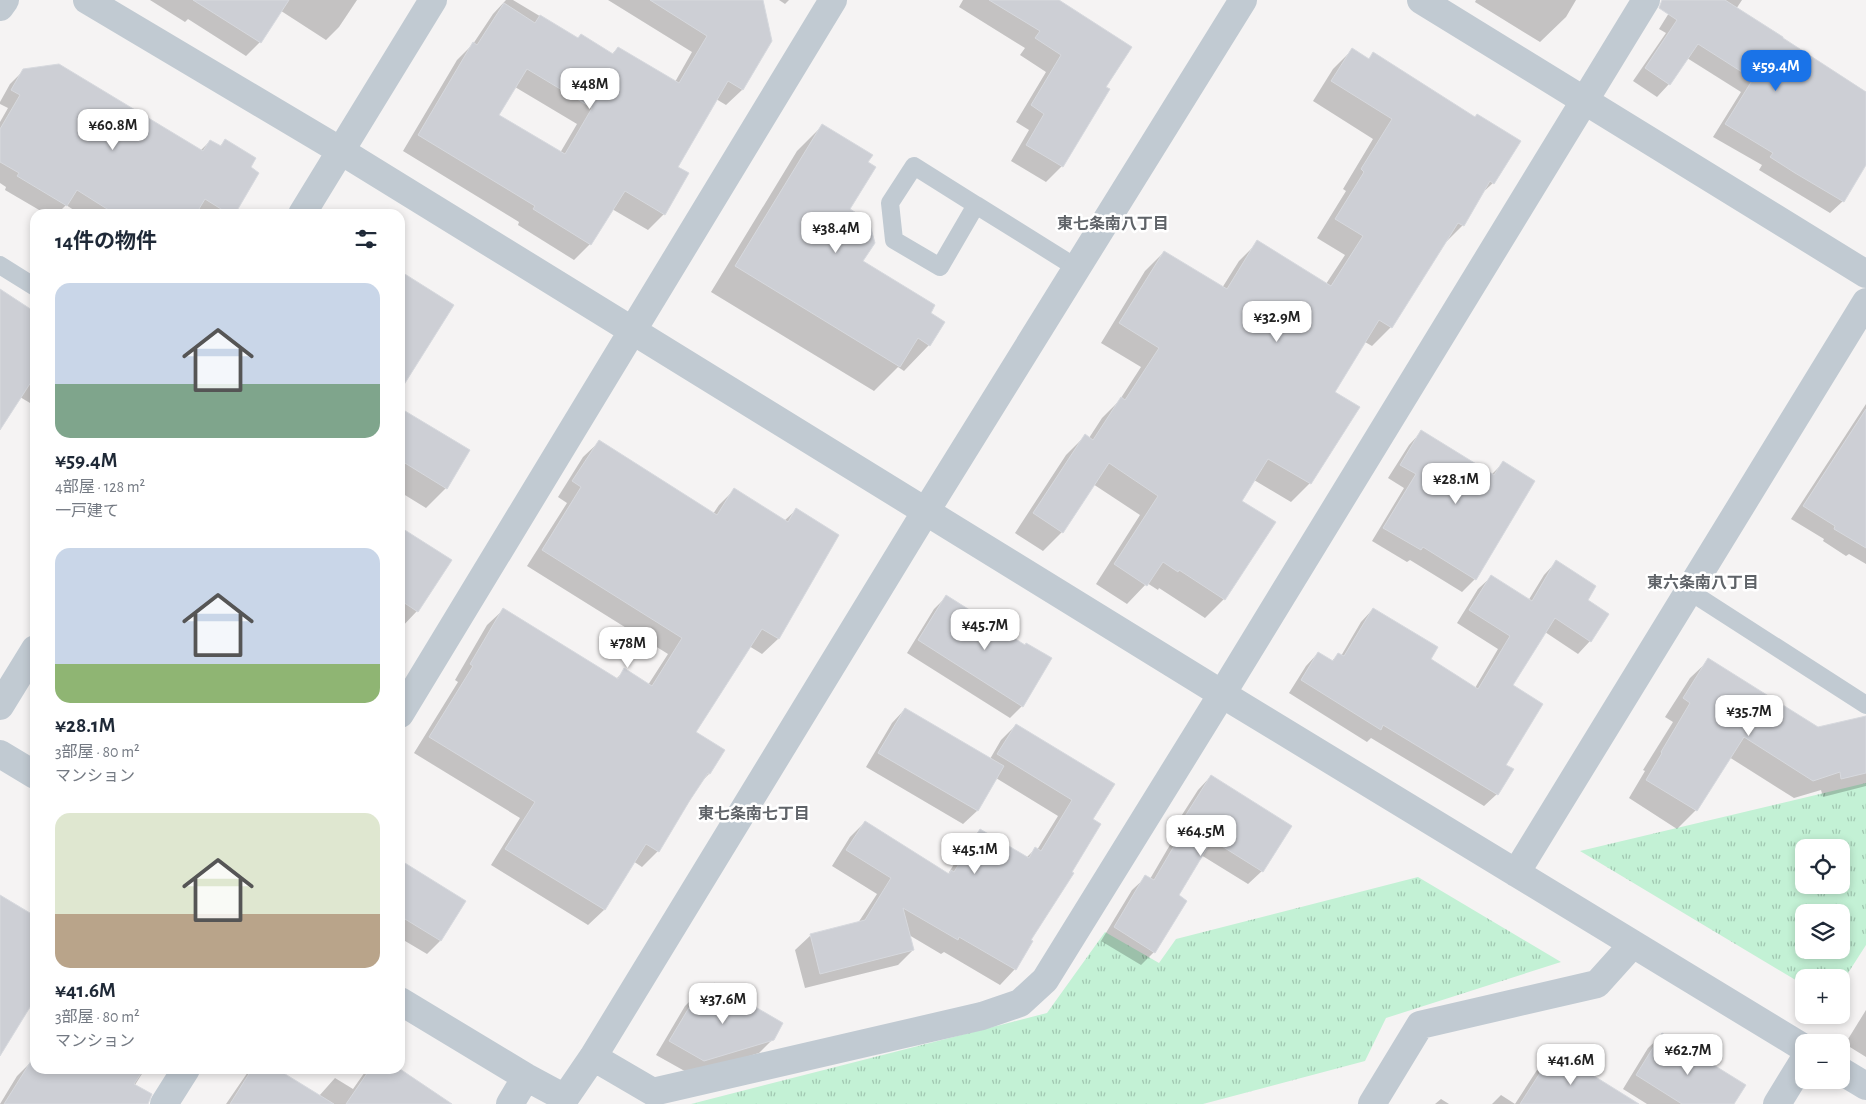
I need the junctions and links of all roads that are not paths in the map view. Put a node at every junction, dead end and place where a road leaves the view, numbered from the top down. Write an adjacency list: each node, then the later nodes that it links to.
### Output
1 (5, 0): 8 (street)
2 (87, 0): 10 (street)
3 (433, 0): 10 (street)
4 (833, 0): 18 (street)
5 (1243, 0): 14 (street)
6 (1421, 0): 9 (street)
7 (1646, 0): 9 (street)
8 (0, 8)
9 (1584, 102): 15 (street); 22 (street)
10 (340, 151): 12 (street); 18 (street)
11 (976, 205): 11 (lane); 14 (lane)
12 (305, 209)
13 (0, 265): 16 (lane)
14 (1077, 268): 19 (street)
15 (1866, 274)
16 (30, 284)
17 (1866, 302): 20 (street)
18 (632, 331): 19 (street); 24 (street)
19 (926, 511): 22 (street); 32 (street)
20 (1689, 591): 25 (lane); 28 (street)
21 (30, 657): 23 (street)
22 (1222, 694): 28 (street); 32 (street)
23 (0, 706)
24 (405, 706)
25 (1866, 706)
26 (0, 754): 27 (street)
27 (30, 772)
28 (1516, 873): 29 (street)
29 (1633, 944): 31 (street); 40 (street)
30 (405, 1004): 36 (street)
31 (1795, 1043)
32 (593, 1057): 36 (street)
33 (183, 1074): 38 (street)
34 (1795, 1075): 41 (street)
35 (1850, 1076): 37 (street)
36 (526, 1077): 39 (street)
37 (1866, 1086)
38 (164, 1104)
39 (510, 1104)
40 (1372, 1104)
41 (1777, 1104)

